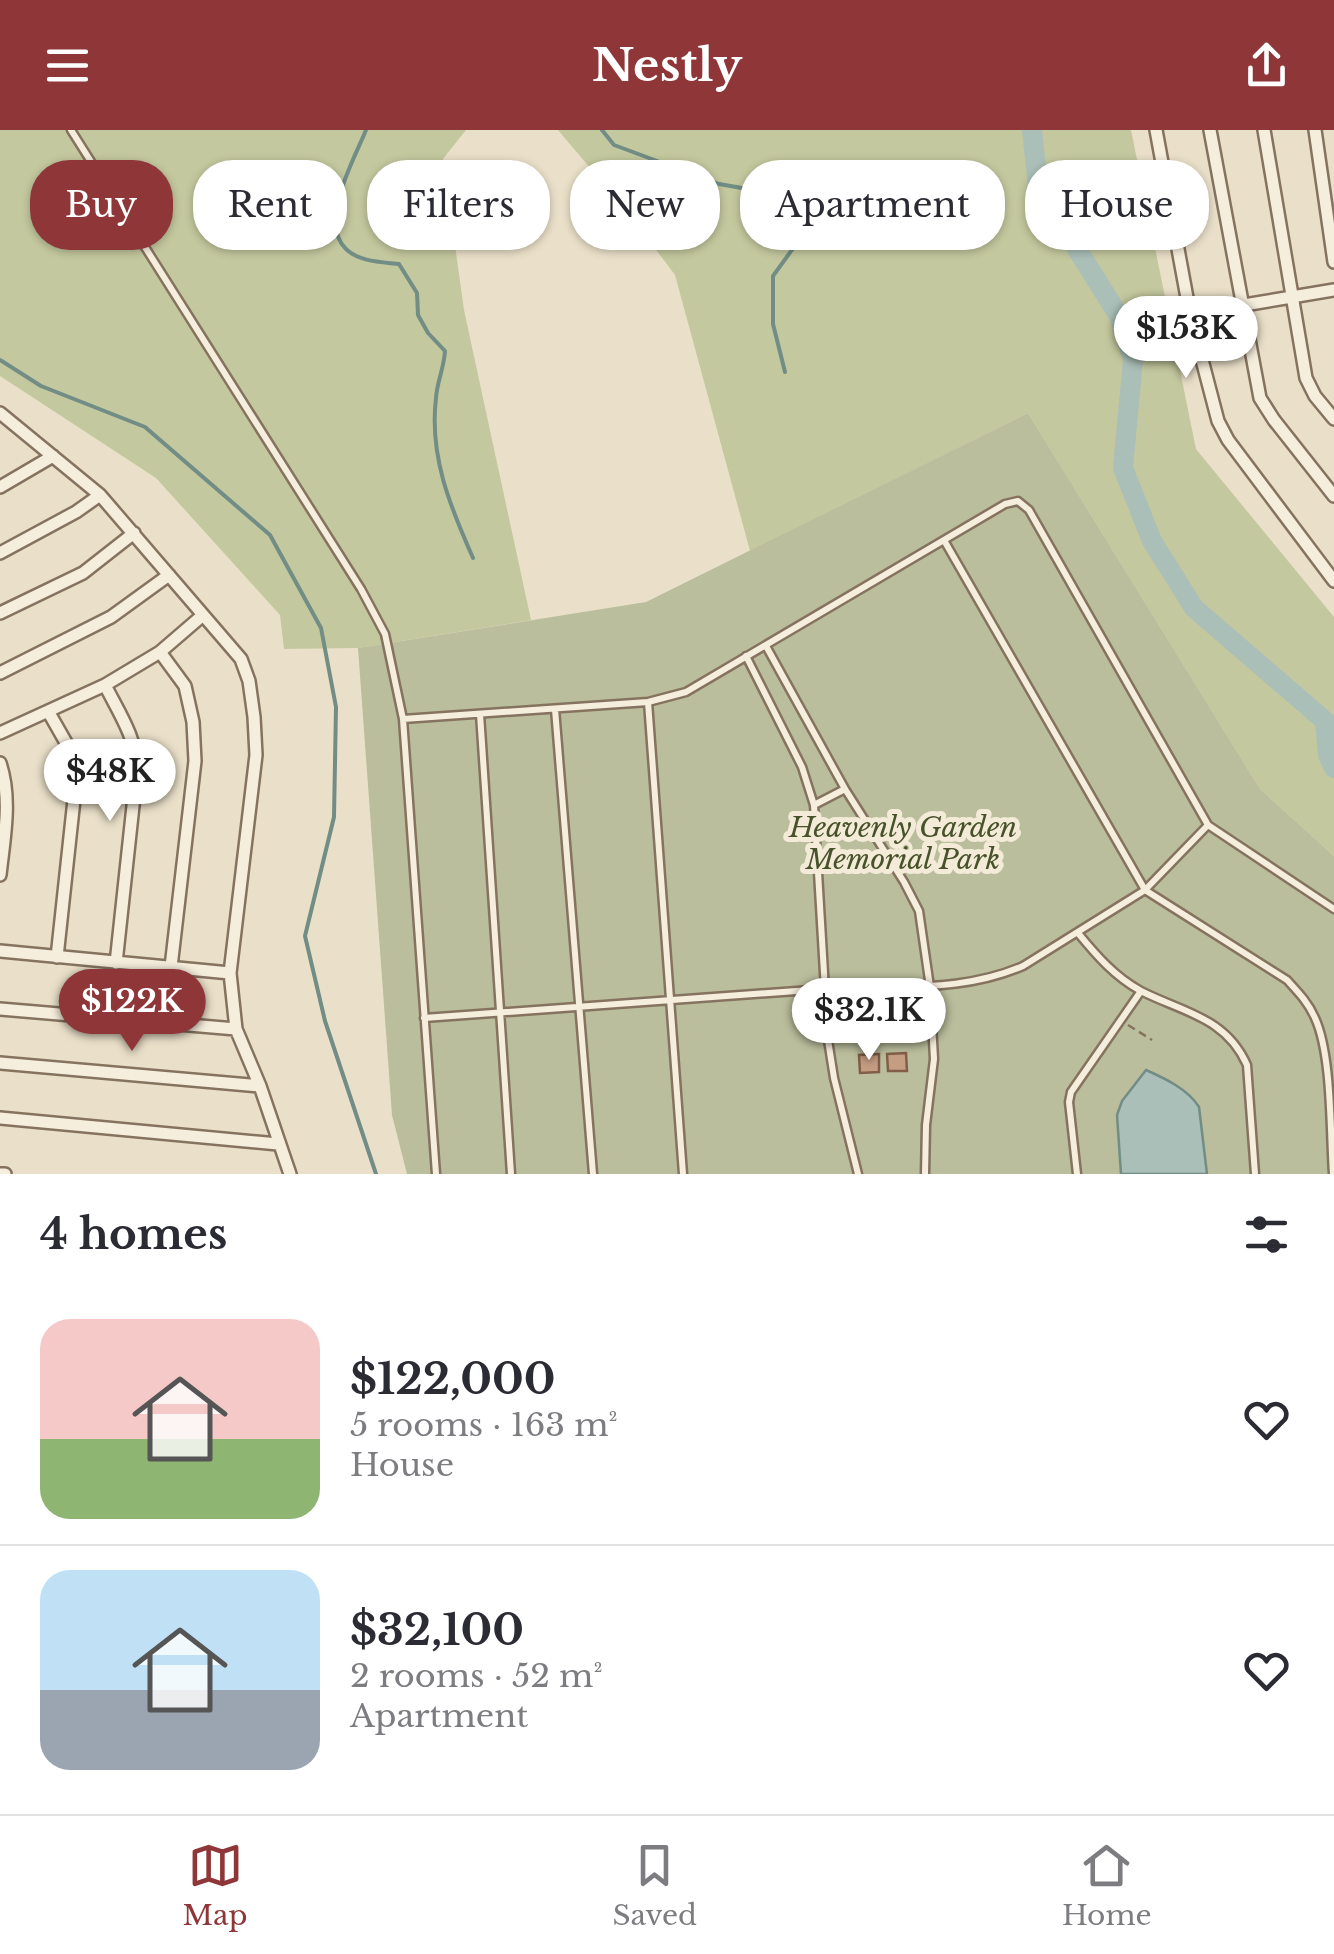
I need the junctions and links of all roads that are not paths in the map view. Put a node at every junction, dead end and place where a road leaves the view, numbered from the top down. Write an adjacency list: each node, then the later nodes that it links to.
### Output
1 (71, 130): 33 (lane)
2 (1156, 130): 10 (street)
3 (1210, 130): 9 (street)
4 (1264, 130): 8 (street)
5 (1315, 130): 6 (street)
6 (1334, 262)
7 (1334, 290): 8 (street)
8 (1293, 297): 9 (street); 12 (street)
9 (1242, 306): 10 (street); 16 (street)
10 (1190, 314): 21 (street)
11 (1, 416): 13 (street)
12 (1334, 419)
13 (53, 456): 14 (street); 15 (street)
14 (0, 487)
15 (100, 495): 17 (street); 19 (street)
16 (1334, 496)
17 (134, 532): 20 (street); 22 (street)
18 (945, 542): 24 (lane); 38 (lane); 40 (lane)
19 (0, 552)
20 (169, 576): 23 (street); 27 (street)
21 (1333, 577)
22 (0, 613)
23 (204, 615): 25 (street); 47 (street)
24 (766, 646): 26 (lane); 36 (lane)
25 (160, 652): 28 (street); 46 (street)
26 (746, 656): 29 (lane); 37 (lane)
27 (0, 673)
28 (105, 685): 31 (street); 45 (street)
29 (648, 702): 30 (lane); 53 (lane)
30 (554, 708): 32 (lane); 54 (lane)
31 (48, 711): 34 (street); 44 (street)
32 (480, 714): 33 (lane); 56 (lane)
33 (403, 719): 57 (lane)
34 (0, 733)
35 (0, 763): 39 (street)
36 (845, 789): 37 (lane); 49 (lane)
37 (814, 806): 51 (lane)
38 (1208, 824): 40 (lane); 41 (lane)
39 (0, 875)
40 (1145, 890): 42 (lane); 72 (lane)
41 (1334, 909)
42 (1078, 933): 49 (lane); 52 (lane)
43 (0, 952): 44 (street)
44 (57, 957): 45 (street)
45 (116, 963): 46 (street)
46 (171, 967): 47 (street)
47 (230, 973): 58 (street)
48 (887, 987): 49 (lane)
49 (930, 987): 69 (lane)
50 (868, 988): 51 (lane)
51 (824, 989): 53 (lane); 68 (lane)
52 (1141, 991): 70 (lane); 71 (lane)
53 (671, 1000): 54 (lane); 67 (lane)
54 (579, 1007): 56 (lane); 66 (lane)
55 (0, 1008): 58 (street)
56 (500, 1014): 57 (lane); 65 (lane)
57 (424, 1018): 64 (lane)
58 (236, 1029): 60 (street)
59 (0, 1063): 60 (street)
60 (260, 1086): 62 (street)
61 (0, 1118): 62 (street)
62 (278, 1144): 63 (street)
63 (290, 1174)
64 (436, 1174)
65 (512, 1174)
66 (593, 1174)
67 (683, 1174)
68 (858, 1174)
69 (925, 1174)
70 (1077, 1174)
71 (1255, 1174)
72 (1333, 1174)

